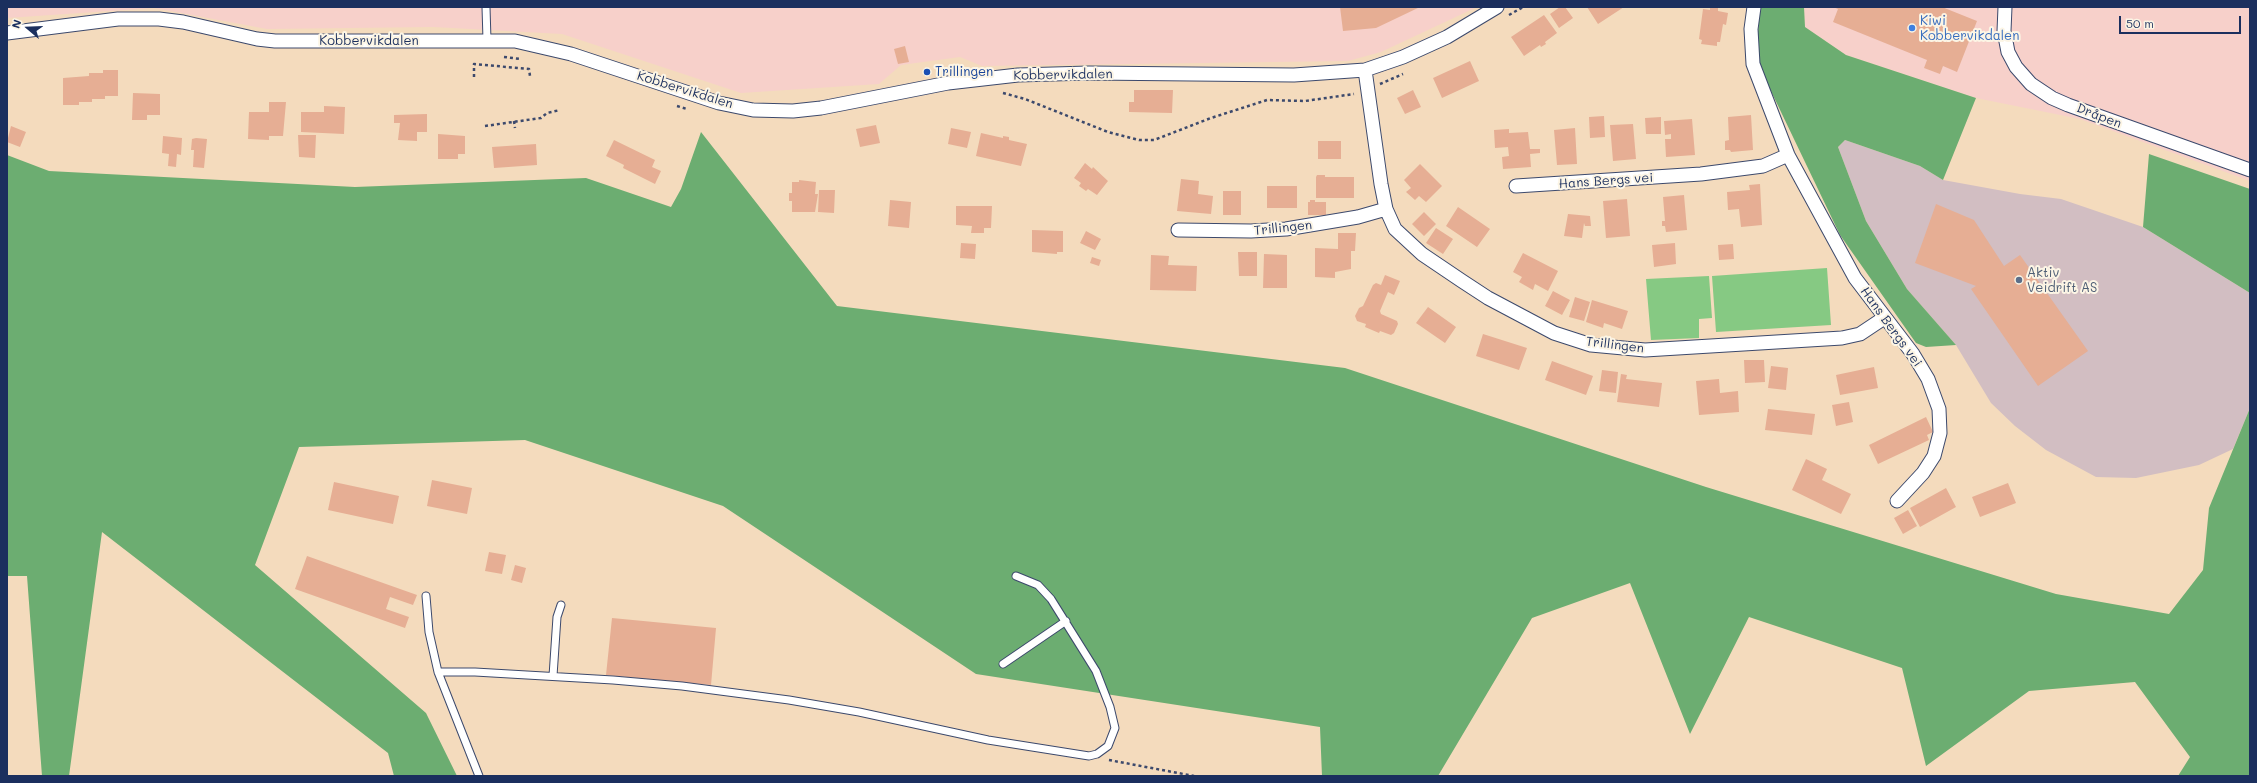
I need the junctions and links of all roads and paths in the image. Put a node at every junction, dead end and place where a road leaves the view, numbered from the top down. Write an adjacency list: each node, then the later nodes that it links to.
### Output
1 (486, 7): 6 (lane)
2 (1497, 7): 7 (street, Kobbervikdalen)
3 (1754, 7): 14 (street, Hans Bergs vei)
4 (2005, 7): 15 (street, Dråpen)
5 (7, 33): 6 (street, Kobbervikdalen)
6 (487, 40): 7 (street, Kobbervikdalen)
7 (1365, 70): 17 (street, Trillingen)
8 (530, 76): 9 (path)
9 (474, 77)
10 (560, 110): 11 (path)
11 (514, 122): 12 (path); 13 (path)
12 (485, 126)
13 (515, 128)
14 (1788, 155): 16 (street, Hans Bergs vei); 19 (street, Hans Bergs vei)
15 (2250, 170)
16 (1516, 186)
17 (1386, 209): 18 (street, Trillingen); 19 (street, Trillingen)
18 (1178, 230)
19 (1884, 318): 20 (street, Hans Bergs vei)
20 (1897, 501)
21 (1016, 576): 24 (lane)
22 (426, 596): 26 (lane)
23 (561, 605): 27 (lane)
24 (1066, 621): 25 (lane); 28 (lane)
25 (1003, 664)
26 (438, 672): 27 (lane); 29 (lane)
27 (553, 676): 28 (lane)
28 (1088, 756): 30 (path)
29 (479, 776)
30 (1194, 776)

